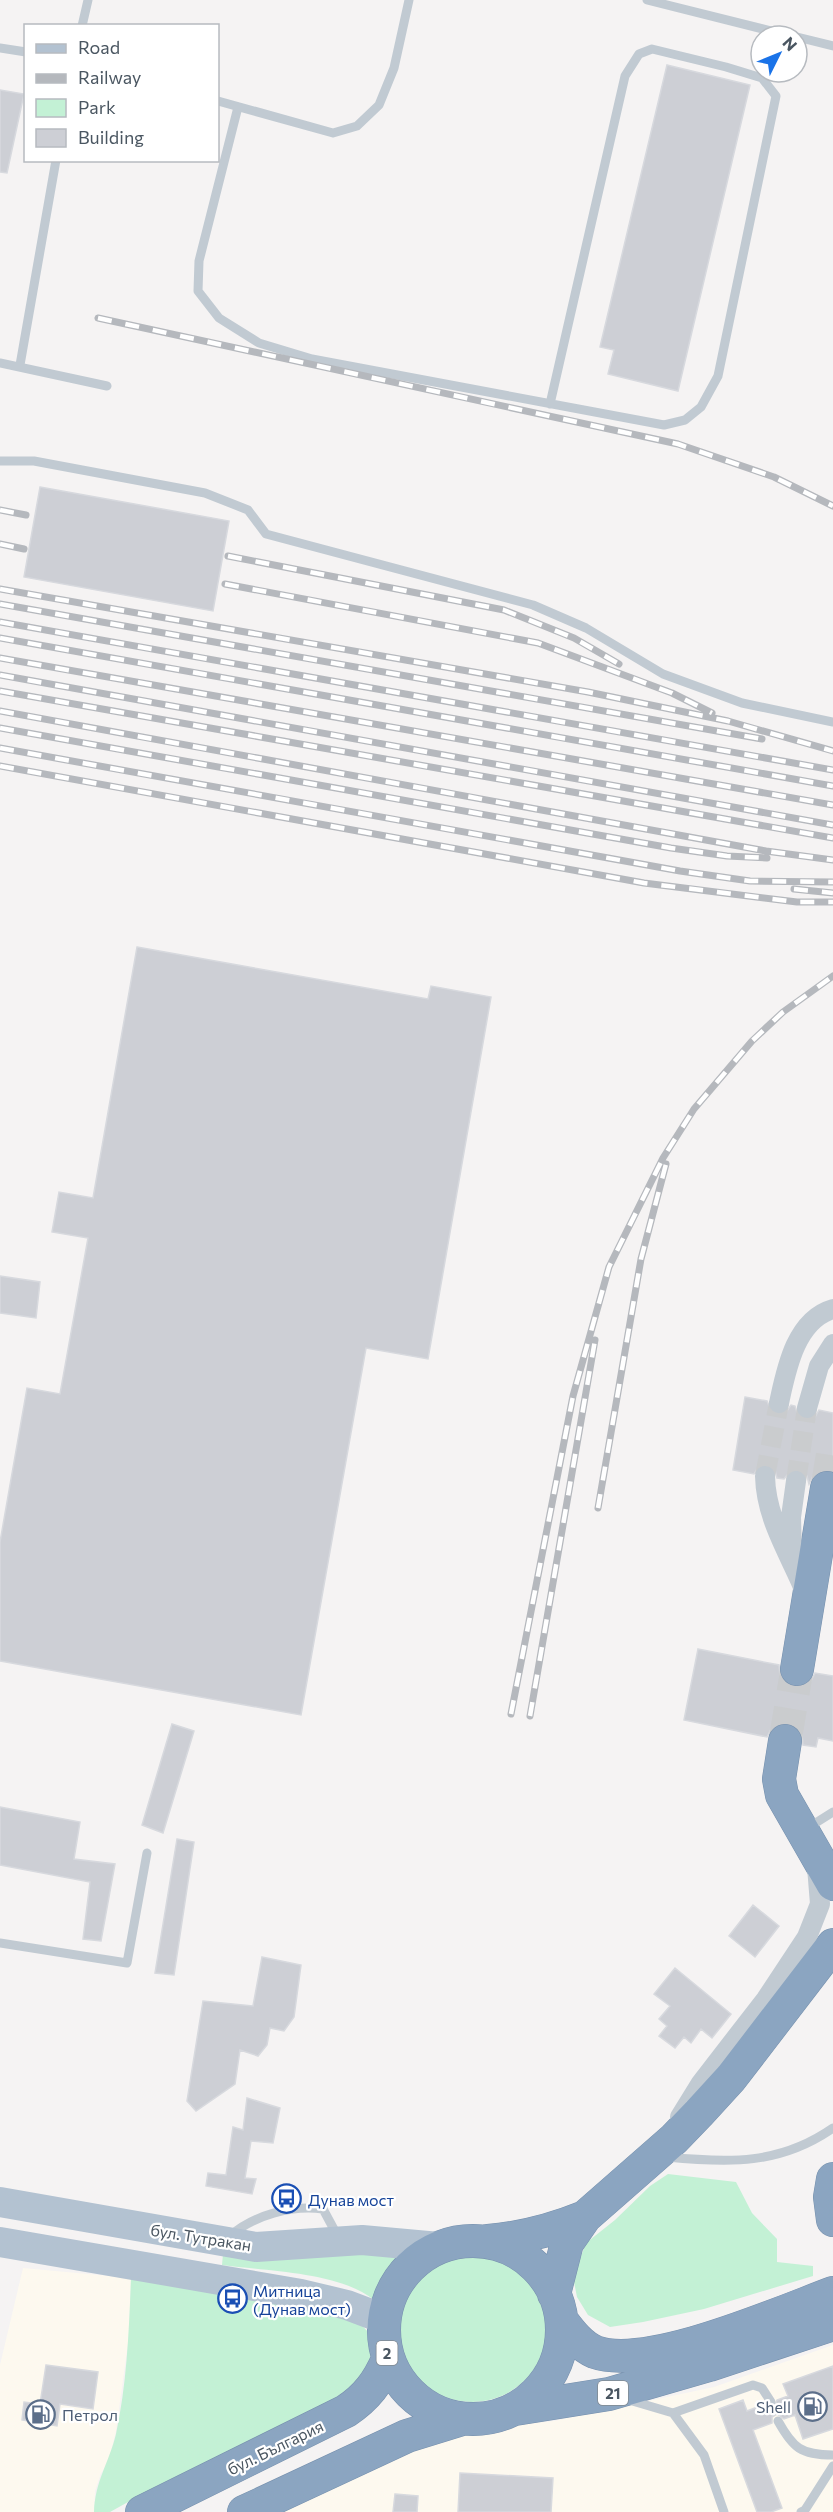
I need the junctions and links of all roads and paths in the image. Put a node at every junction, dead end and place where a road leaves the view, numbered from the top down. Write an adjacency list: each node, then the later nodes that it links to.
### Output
1 (87, 0): 5 (lane)
2 (419, 0): 4 (lane)
3 (647, 0): 6 (lane)
4 (408, 4): 12 (lane)
5 (82, 24)
6 (749, 26)
7 (809, 41): 8 (lane)
8 (832, 46)
9 (0, 48): 10 (lane)
10 (24, 52)
11 (219, 101): 12 (lane)
12 (238, 107): 17 (lane)
13 (56, 162): 15 (lane)
14 (0, 363): 15 (lane)
15 (20, 365): 16 (lane)
16 (107, 386)
17 (550, 404): 17 (lane)
18 (0, 461): 19 (lane)
19 (833, 722)
20 (833, 1309): 22 (street)
21 (833, 1344): 23 (street)
22 (779, 1403)
23 (807, 1408)
24 (765, 1476): 27 (street)
25 (796, 1481): 27 (street)
26 (827, 1488): 28 (highway)
27 (792, 1559): 28 (street)
28 (809, 1602): 29 (highway)
29 (797, 1669)
30 (785, 1741): 33 (highway)
31 (833, 1812): 33 (lane)
32 (147, 1853): 34 (lane)
33 (817, 1858): 37 (street)
34 (0, 1943)
35 (833, 1945): 37 (highway, 2)
36 (833, 2128): 37 (lane)
37 (665, 2148): 40 (highway, 2)
38 (833, 2179): 41 (highway)
39 (0, 2202): 44 (main road, бул. Тутракан)
40 (585, 2217): 42 (highway); 46 (highway, 2)
41 (833, 2220)
42 (482, 2241): 44 (highway, 2); 46 (highway, 2)
43 (0, 2242): 47 (main road)
44 (439, 2247): 47 (highway, 2)
45 (833, 2293): 46 (highway, 2)
46 (558, 2308): 52 (highway, 2)
47 (384, 2319): 49 (highway, 2)
48 (833, 2324): 50 (highway, 21)
49 (388, 2359): 54 (highway, 2); 58 (highway, бул. България / 2)
50 (609, 2394): 52 (highway, 21); 53 (lane)
51 (771, 2402): 53 (lane)
52 (515, 2409): 54 (highway, 2)
53 (673, 2413): 60 (lane)
54 (462, 2419): 59 (highway, 2)
55 (778, 2421): 56 (lane)
56 (833, 2455)
57 (833, 2466): 61 (lane)
58 (142, 2512)
59 (244, 2512)
60 (724, 2512)
61 (801, 2512)

